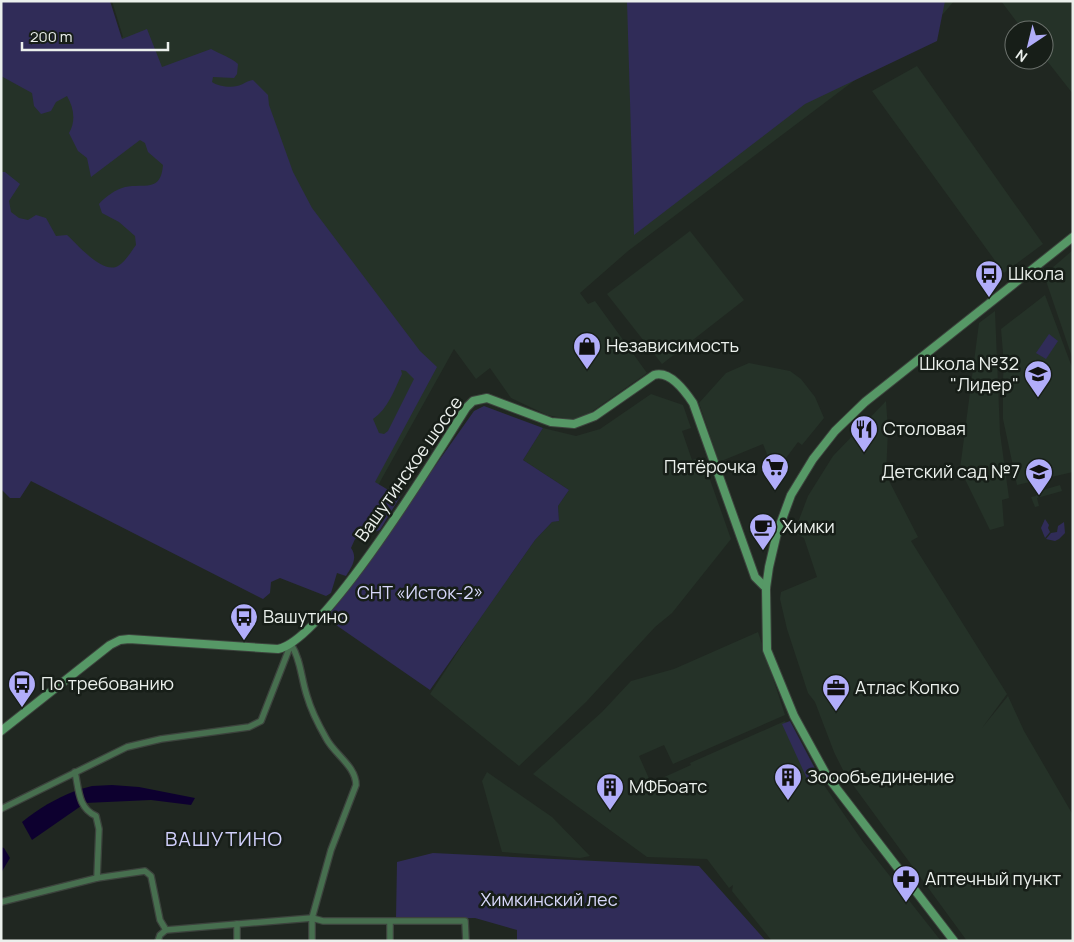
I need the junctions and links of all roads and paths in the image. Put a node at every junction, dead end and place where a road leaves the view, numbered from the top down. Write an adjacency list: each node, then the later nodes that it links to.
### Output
1 (1073, 237): 2 (street)
2 (766, 588): 3 (street, Вашутинское шоссе); 18 (street)
3 (291, 644): 4 (street); 5 (street); 9 (street)
4 (1, 731)
5 (75, 772): 6 (street); 7 (street)
6 (1, 809)
7 (97, 878): 8 (street); 12 (street)
8 (1, 902)
9 (312, 918): 10 (street); 11 (street); 15 (street)
10 (390, 922): 16 (street); 17 (street)
11 (237, 924): 12 (street); 14 (street)
12 (166, 930): 13 (street)
13 (158, 941)
14 (237, 941)
15 (312, 941)
16 (390, 941)
17 (466, 941)
18 (954, 941)

